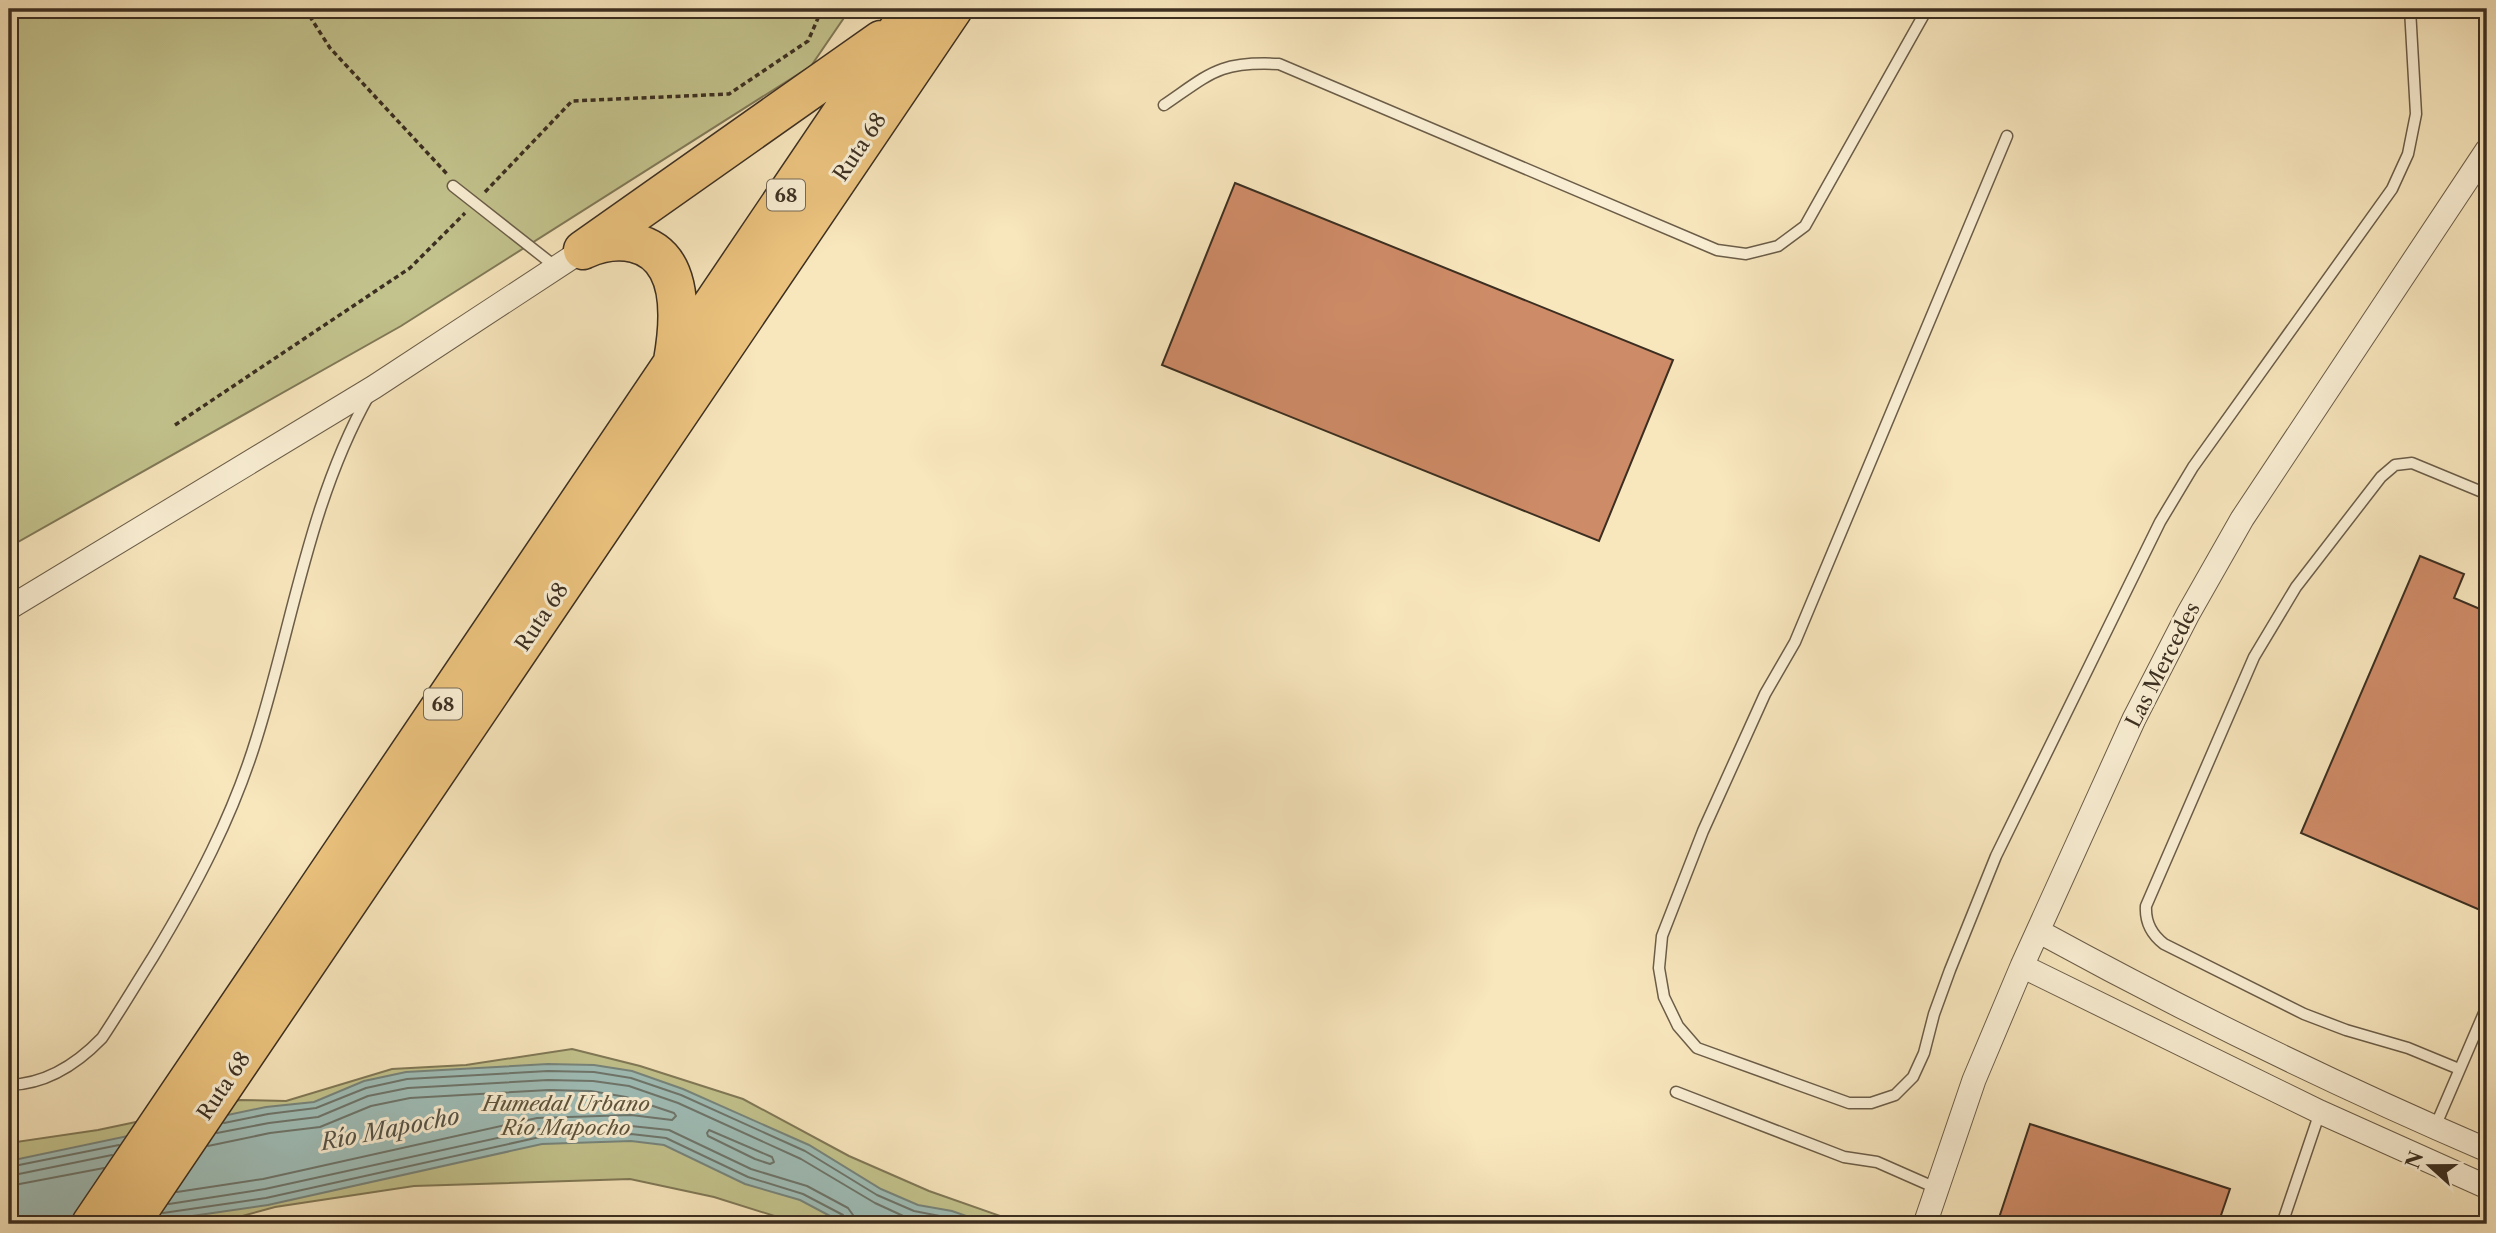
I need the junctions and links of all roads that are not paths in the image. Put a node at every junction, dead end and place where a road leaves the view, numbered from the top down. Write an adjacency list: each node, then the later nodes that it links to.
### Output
1 (953, 9): 6 (highway, Ruta 68 / 68)
2 (982, 9): 6 (highway)
3 (1927, 9): 7 (lane)
4 (2410, 9): 8 (lane)
5 (906, 18): 11 (highway); 12 (highway, Ruta 68 / 68)
6 (898, 90): 29 (highway, Ruta 68 / 68)
7 (1164, 105)
8 (2007, 136)
9 (2487, 150): 16 (street, Las Mercedes)
10 (453, 186): 11 (lane)
11 (569, 258): 12 (highway); 13 (street)
12 (673, 363): 28 (highway, Ruta 68 / 68)
13 (374, 387): 15 (street); 21 (lane)
14 (2487, 494): 19 (lane)
15 (9, 608)
16 (2038, 931): 17 (street, Las Mercedes); 20 (street)
17 (2022, 966): 23 (street); 27 (street, Las Mercedes)
18 (2487, 1006): 19 (lane)
19 (2459, 1069): 24 (lane)
20 (2335, 1083): 23 (street); 24 (street)
21 (9, 1085)
22 (1676, 1092): 27 (lane)
23 (2320, 1112): 26 (street); 31 (lane)
24 (2435, 1128): 25 (street)
25 (2487, 1150)
26 (2487, 1187)
27 (1936, 1188): 30 (street, Las Mercedes)
28 (91, 1224)
29 (130, 1224)
30 (1925, 1224)
31 (2282, 1224)

